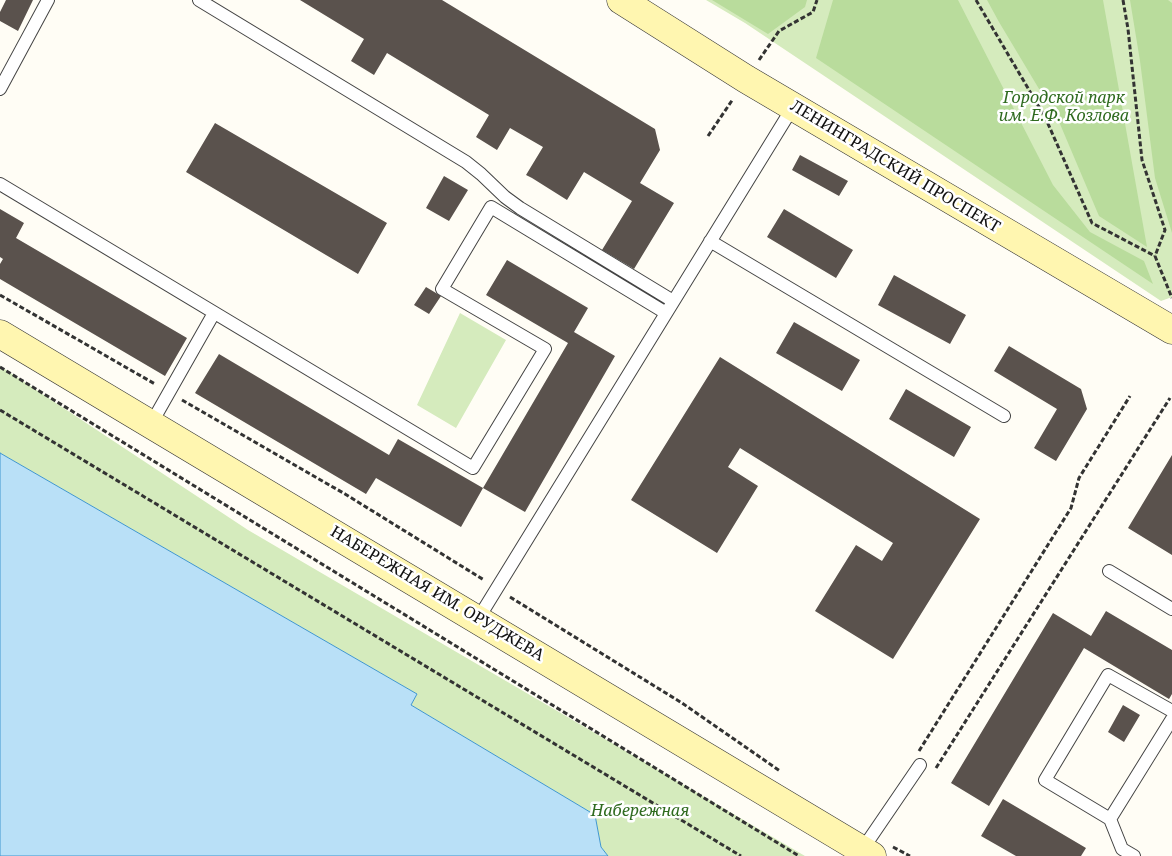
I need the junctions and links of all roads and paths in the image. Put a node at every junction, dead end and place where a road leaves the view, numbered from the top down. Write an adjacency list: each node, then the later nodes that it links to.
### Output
1 (48, 0): 6 (lane)
2 (199, 0): 13 (lane)
3 (621, 0): 7 (street, ЛЕНИНГРАДСКИЙ ПРОСПЕКТ)
4 (976, 0): 10 (path)
5 (1123, 0): 10 (path)
6 (0, 88)
7 (793, 107): 9 (lane); 16 (street, ЛЕНИНГРАДСКИЙ ПРОСПЕКТ)
8 (0, 184): 14 (lane)
9 (710, 241): 13 (lane); 23 (lane)
10 (1155, 256): 12 (path)
11 (0, 295): 19 (path)
12 (1172, 298)
13 (673, 301): 15 (lane)
14 (214, 313): 15 (lane); 19 (lane)
15 (666, 313): 26 (lane)
16 (1172, 330)
17 (0, 334): 24 (street, НАБЕРЕЖНАЯ ИМ. ОРУДЖЕВА)
18 (0, 367): 37 (path)
19 (169, 392): 24 (lane); 26 (path)
20 (1130, 396): 31 (path)
21 (1170, 398): 32 (path)
22 (0, 410): 36 (path)
23 (1004, 416)
24 (151, 424): 28 (street, НАБЕРЕЖНАЯ ИМ. ОРУДЖЕВА)
25 (1109, 571): 27 (lane)
26 (497, 589): 28 (lane); 33 (path)
27 (1172, 608)
28 (478, 619): 35 (street, НАБЕРЕЖНАЯ ИМ. ОРУДЖЕВА)
29 (1172, 711): 34 (lane)
30 (1172, 719): 34 (lane)
31 (918, 761): 35 (lane)
32 (936, 768)
33 (785, 775)
34 (1110, 820): 39 (lane)
35 (869, 847): 38 (path)
36 (741, 856)
37 (799, 856)
38 (910, 856)
39 (1134, 856)

